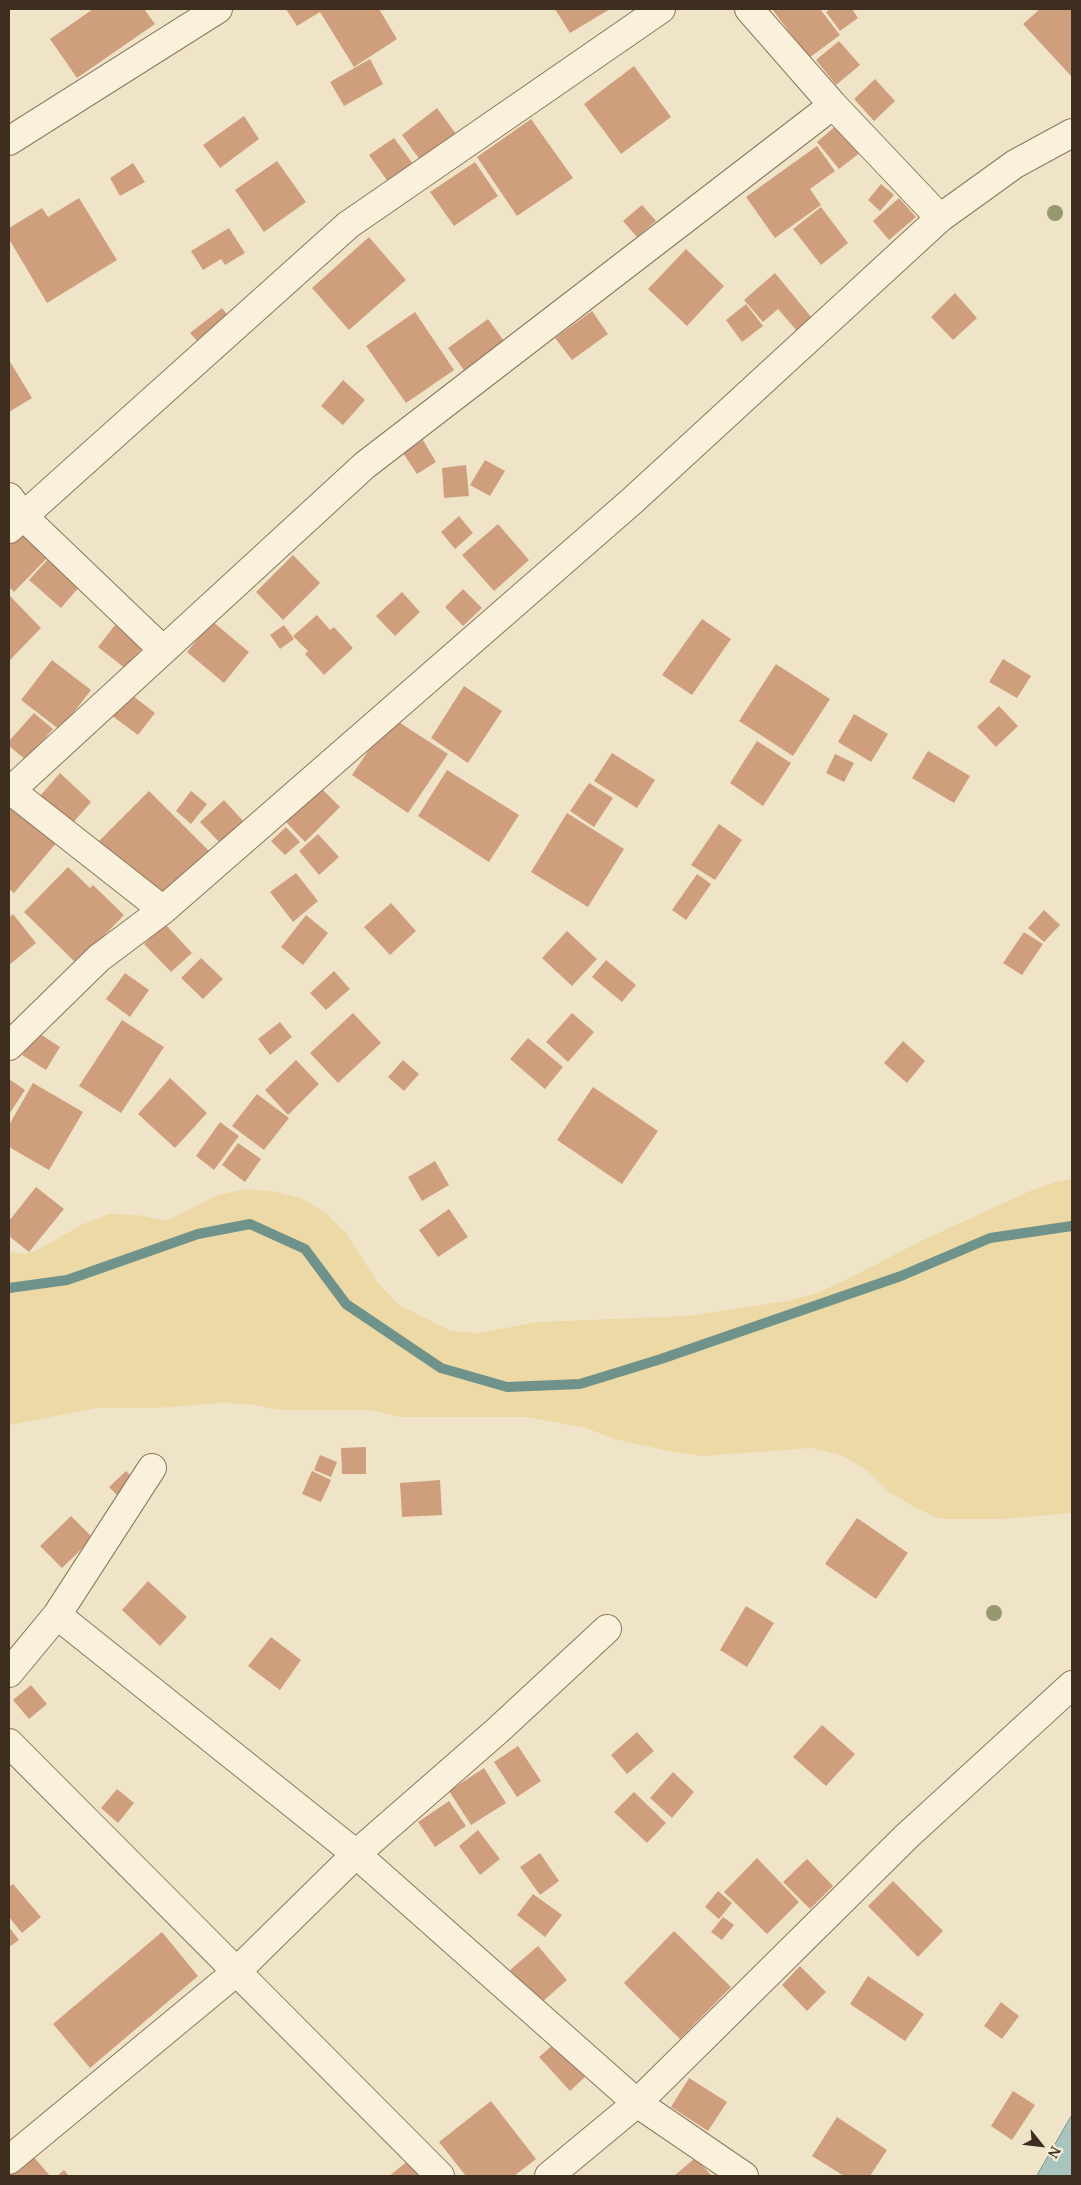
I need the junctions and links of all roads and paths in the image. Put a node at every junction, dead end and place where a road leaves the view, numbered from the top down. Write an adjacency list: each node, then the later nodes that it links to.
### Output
1 (218, 9): 6 (street)
2 (661, 9): 8 (street)
3 (749, 9): 4 (street)
4 (833, 105): 7 (street); 9 (street)
5 (1072, 133): 7 (street)
6 (9, 141)
7 (940, 218): 11 (street)
8 (13, 514): 9 (street)
9 (163, 650): 10 (street)
10 (9, 790): 11 (street)
11 (163, 910): 12 (street)
12 (9, 1046)
13 (152, 1468): 14 (street)
14 (57, 1615): 16 (street); 19 (street)
15 (607, 1629): 19 (street)
16 (9, 1673)
17 (1072, 1685): 21 (street)
18 (9, 1743): 20 (street)
19 (356, 1854): 20 (street); 21 (street)
20 (235, 1973): 22 (street); 23 (street)
21 (637, 2103): 24 (street); 25 (street)
22 (9, 2160)
23 (440, 2176)
24 (549, 2176)
25 (744, 2176)

